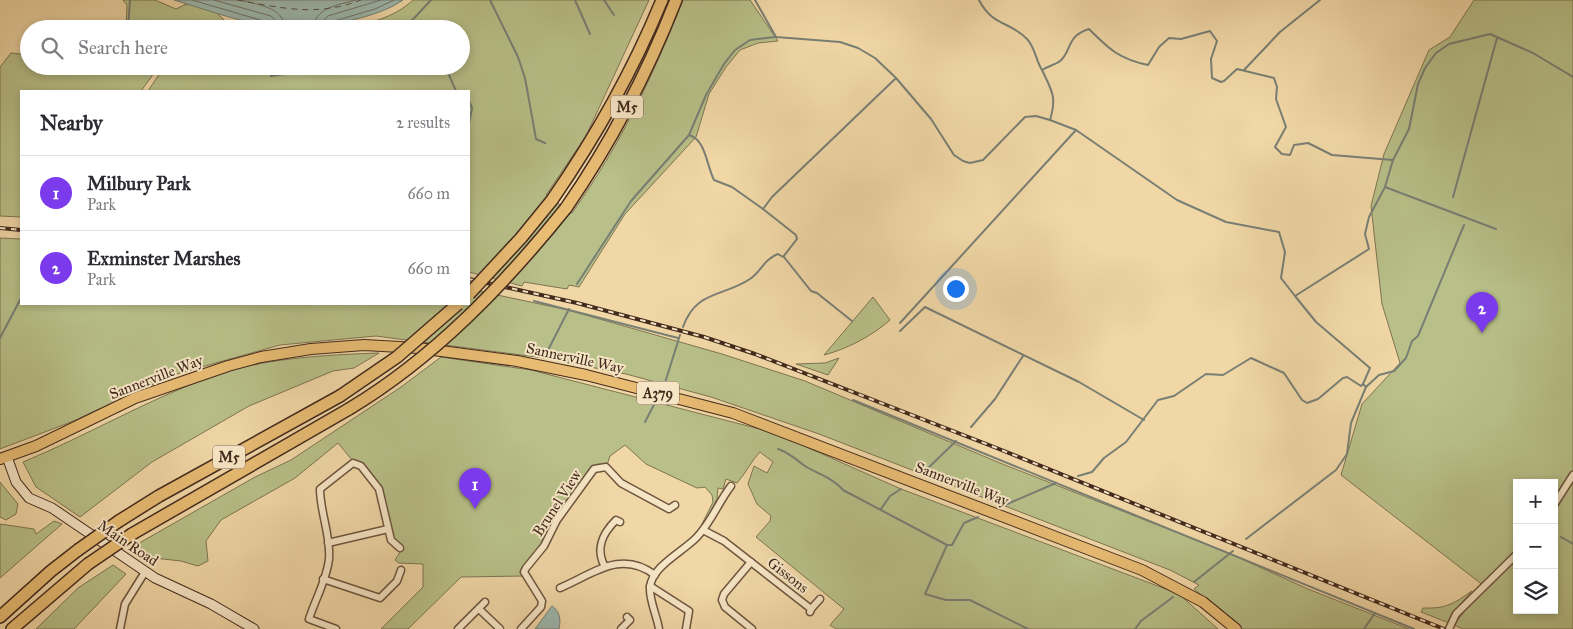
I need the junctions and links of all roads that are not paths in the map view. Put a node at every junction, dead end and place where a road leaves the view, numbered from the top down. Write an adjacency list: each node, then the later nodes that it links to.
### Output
1 (662, 0): 3 (highway, M5, bridge)
2 (676, 0): 30 (highway, M5, bridge)
3 (470, 293)
4 (457, 305): 27 (highway, M5, bridge)
5 (3, 458): 19 (street, Main Road); 41 (main road, Sannerville Way / A379)
6 (1573, 475): 8 (street)
7 (731, 486): 12 (street)
8 (1558, 499)
9 (675, 505): 36 (street, Brunel View)
10 (616, 520): 17 (street)
11 (388, 530): 13 (street); 13 (street); 14 (street)
12 (703, 530): 16 (street, Gissons); 20 (street)
13 (328, 543): 21 (street)
14 (400, 548)
15 (1513, 558): 29 (street)
16 (751, 562): 24 (street, Gissons); 40 (street, Gissons)
17 (605, 567): 20 (street); 23 (street)
18 (401, 570): 21 (street)
19 (146, 572): 31 (street); 32 (street, Main Road)
20 (655, 576): 22 (street)
21 (323, 579): 33 (street)
22 (650, 586): 38 (street); 39 (street)
23 (560, 588)
24 (820, 599)
25 (485, 602): 26 (street)
26 (479, 608): 34 (street); 35 (street)
27 (0, 617)
28 (630, 620): 37 (street)
29 (1450, 626)
30 (12, 629)
31 (120, 629)
32 (254, 629)
33 (336, 629)
34 (458, 629)
35 (500, 629)
36 (521, 629)
37 (621, 629)
38 (659, 629)
39 (686, 629)
40 (752, 629)
41 (1236, 629)

